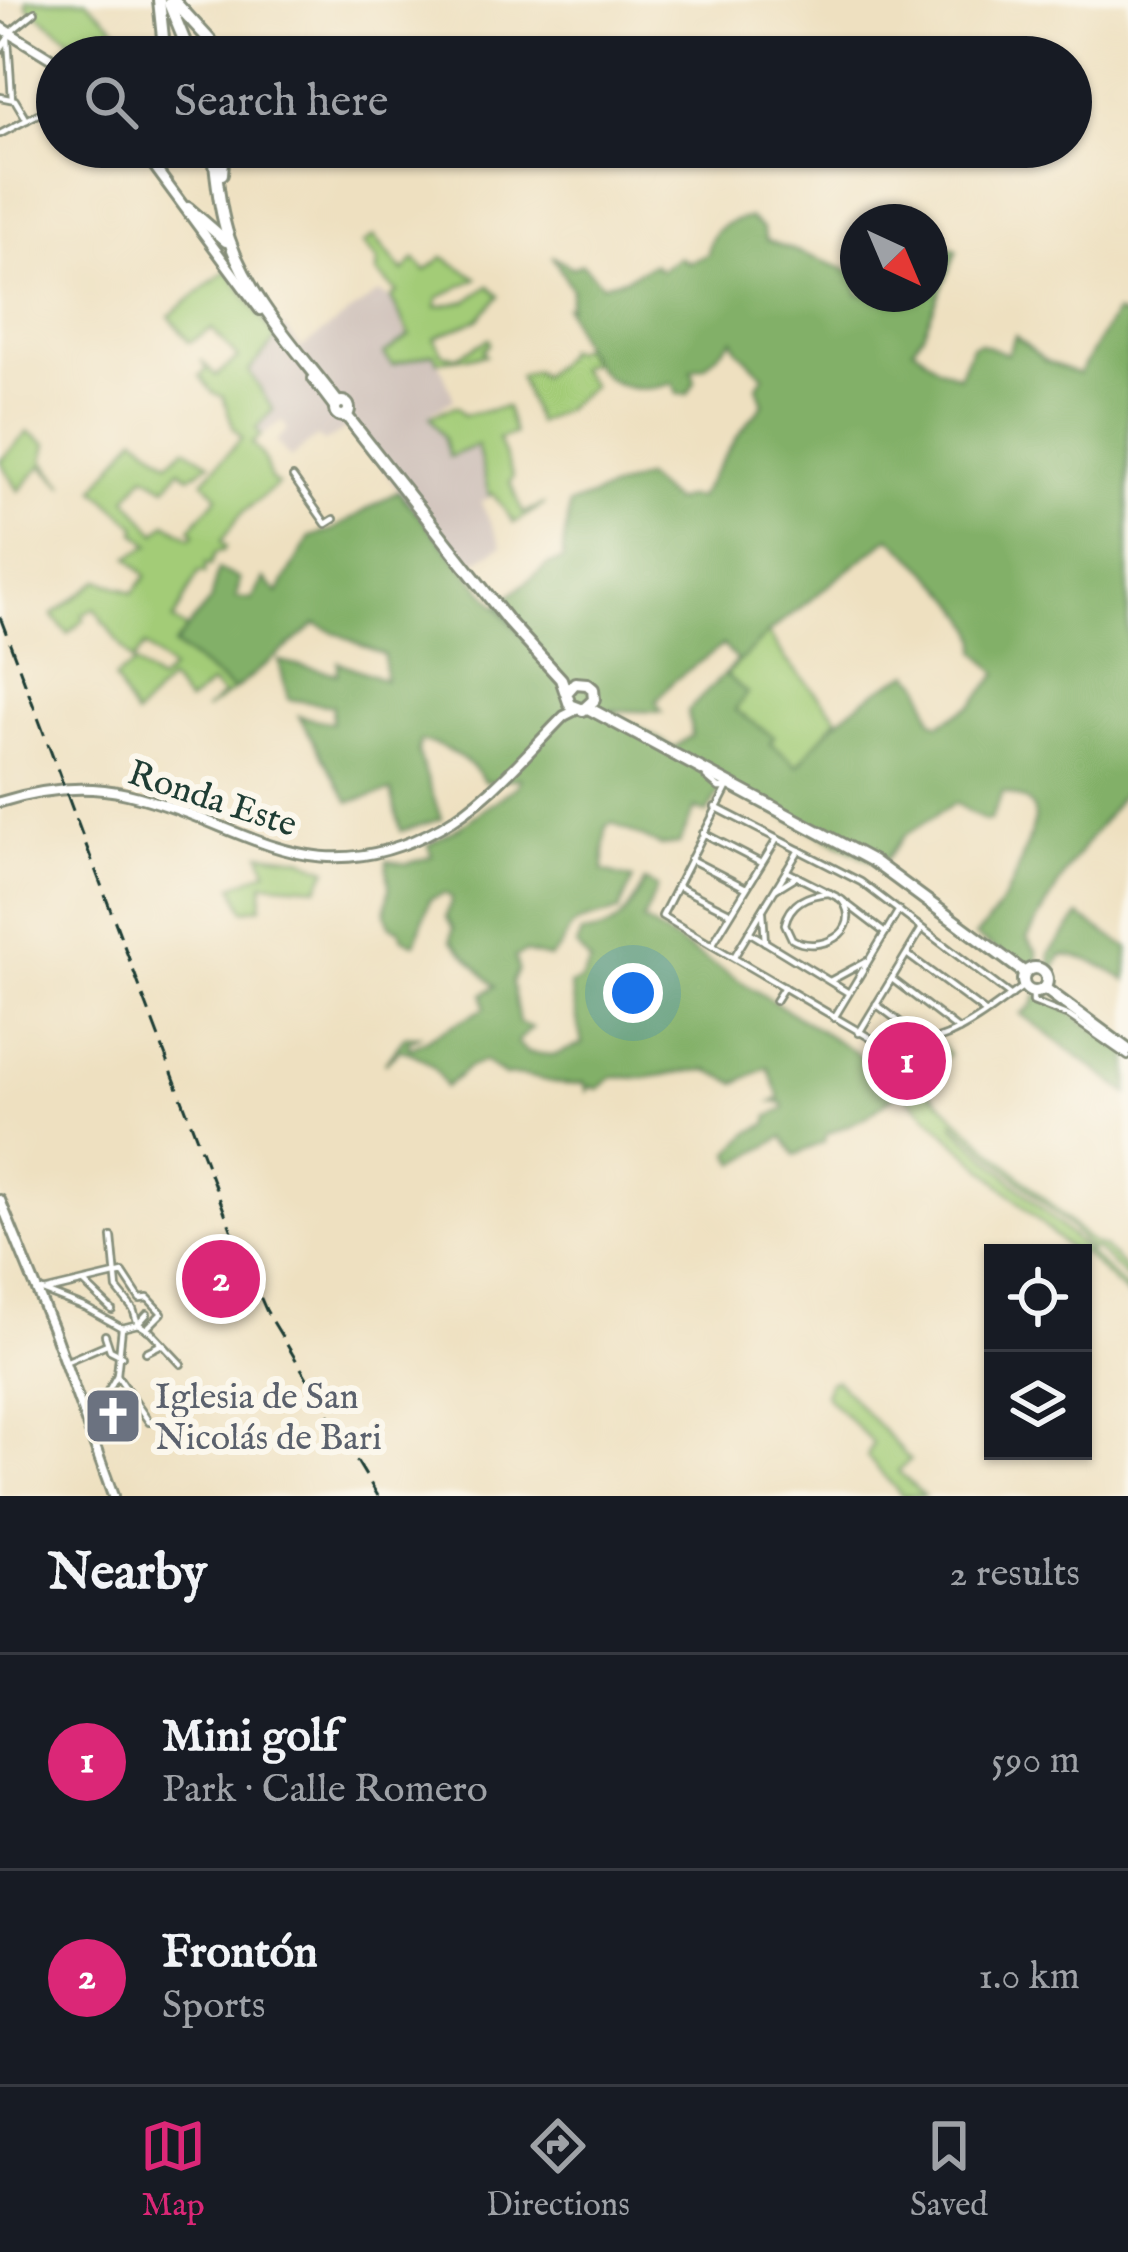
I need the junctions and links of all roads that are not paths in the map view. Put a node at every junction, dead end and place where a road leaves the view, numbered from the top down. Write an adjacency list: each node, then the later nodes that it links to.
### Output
1 (167, 0): 4 (highway); 5 (highway); 6 (highway)
2 (35, 12): 7 (street)
3 (0, 26): 7 (main road)
4 (166, 36)
5 (182, 36)
6 (205, 36)
7 (11, 38): 8 (street); 9 (main road); 11 (street)
8 (0, 50)
9 (36, 51)
10 (0, 97): 11 (street)
11 (12, 99): 13 (street)
12 (36, 115): 13 (street)
13 (27, 120): 14 (street)
14 (0, 134)
15 (157, 168): 18 (main road)
16 (216, 168): 19 (highway)
17 (224, 168): 19 (highway)
18 (188, 208): 19 (highway); 20 (main road)
19 (234, 253): 20 (highway)
20 (252, 293): 23 (highway)
21 (293, 477): 22 (street)
22 (334, 519)
23 (576, 696): 24 (highway); 25 (main road, Ronda Este)
24 (728, 786): 26 (street); 54 (highway)
25 (0, 799)
26 (715, 807): 27 (street); 28 (street)
27 (703, 833): 30 (street); 31 (street)
28 (777, 839): 29 (street); 31 (street)
29 (799, 850): 32 (street); 40 (street)
30 (690, 859): 34 (street); 35 (street)
31 (761, 863): 35 (street)
32 (786, 871): 33 (street); 36 (street)
33 (796, 876): 36 (street); 37 (street)
34 (677, 886): 41 (street); 47 (street)
35 (746, 888): 41 (street)
36 (773, 892): 39 (street)
37 (830, 893): 38 (street); 45 (street)
38 (842, 900): 44 (street); 45 (street)
39 (764, 907): 43 (street); 46 (street)
40 (899, 910): 42 (street); 44 (street)
41 (731, 914): 47 (street)
42 (922, 928): 49 (street); 57 (street)
43 (749, 932): 46 (street); 50 (street)
44 (886, 933): 51 (street)
45 (791, 938): 48 (street)
46 (765, 942): 48 (street)
47 (712, 944): 50 (street)
48 (782, 952): 53 (street)
49 (907, 954): 52 (street); 60 (street)
50 (734, 957): 55 (street)
51 (871, 957): 53 (street); 56 (street)
52 (892, 978): 59 (street); 63 (street)
53 (830, 981): 56 (street)
54 (1032, 985): 57 (street); 62 (highway); 67 (street)
55 (784, 988): 58 (street); 61 (street)
56 (849, 993): 61 (street)
57 (1011, 995): 60 (street)
58 (775, 1001)
59 (876, 1004): 64 (street); 66 (street)
60 (985, 1012): 63 (street)
61 (834, 1018): 64 (street)
62 (1090, 1022): 65 (highway); 67 (highway)
63 (959, 1030): 66 (street)
64 (859, 1033): 66 (street)
65 (1128, 1040)
66 (929, 1044)
67 (1128, 1054)
68 (0, 1200): 73 (main road)
69 (112, 1237): 70 (street)
70 (116, 1276): 71 (street); 72 (street); 74 (street)
71 (84, 1283): 73 (street); 75 (street)
72 (117, 1286): 75 (street); 76 (street)
73 (42, 1290): 80 (street); 88 (main road)
74 (147, 1297): 78 (street); 81 (street)
75 (104, 1299): 77 (street)
76 (124, 1300): 77 (street); 78 (street)
77 (112, 1310): 80 (street)
78 (133, 1310): 81 (street)
79 (147, 1314): 81 (street)
80 (106, 1318): 82 (street)
81 (139, 1325): 82 (street); 85 (street)
82 (122, 1332): 87 (street)
83 (105, 1334): 84 (street)
84 (107, 1344): 87 (street); 88 (street)
85 (162, 1344): 86 (street); 89 (street)
86 (146, 1352)
87 (122, 1356): 90 (street)
88 (65, 1362): 92 (main road)
89 (181, 1364)
90 (117, 1375): 91 (street); 92 (street)
91 (149, 1422)
92 (88, 1426): 93 (main road)
93 (113, 1496)

